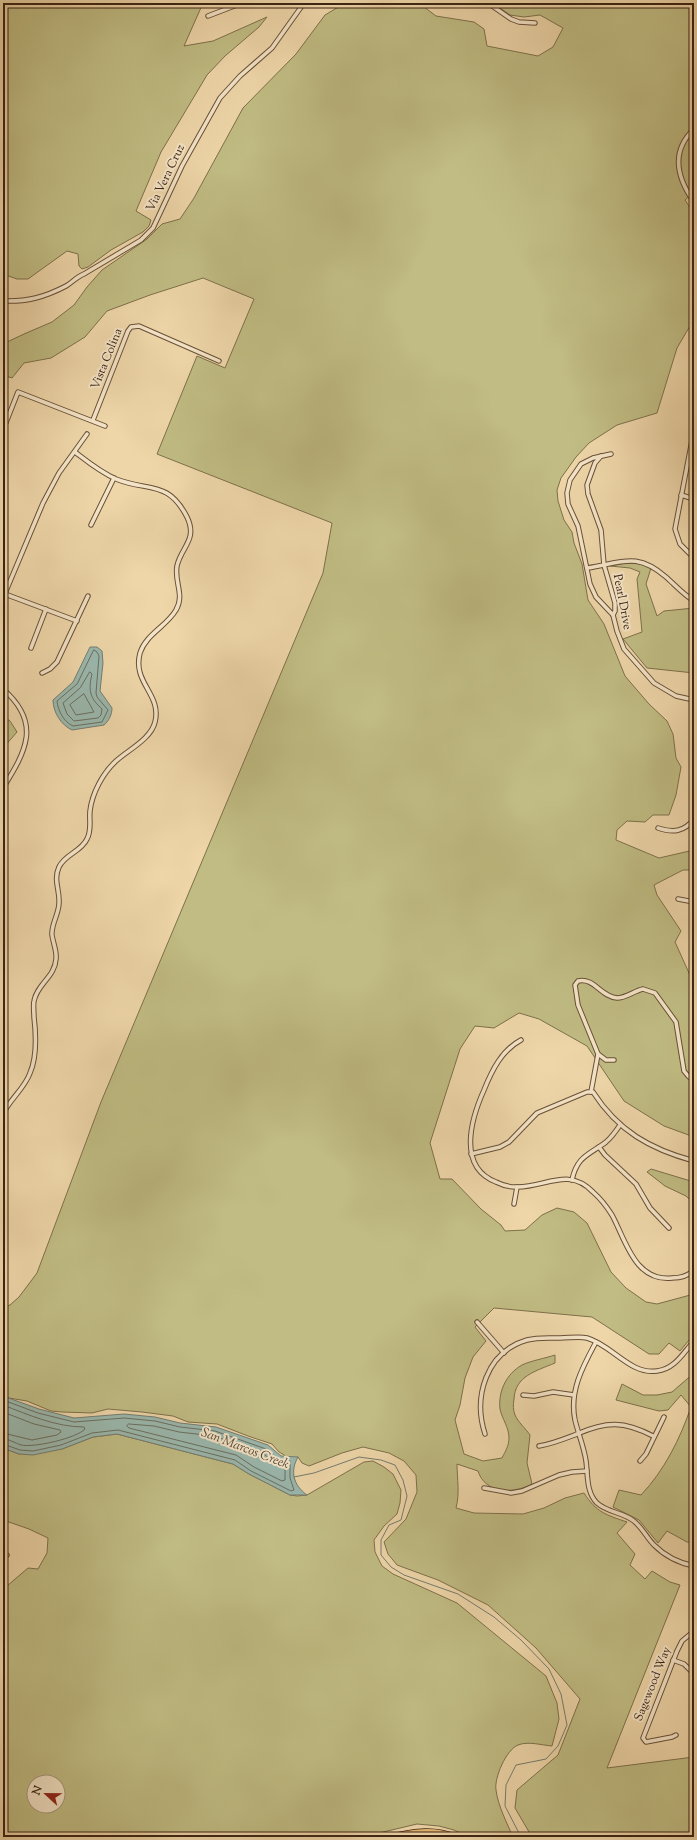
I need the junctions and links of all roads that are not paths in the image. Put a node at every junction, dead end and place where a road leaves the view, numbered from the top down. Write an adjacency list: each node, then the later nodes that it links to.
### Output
1 (242, 3): 4 (street)
2 (304, 3): 8 (street, Via Vera Cruz)
3 (488, 3): 5 (street)
4 (208, 16)
5 (535, 23)
6 (694, 128): 7 (street)
7 (694, 202)
8 (3, 301)
9 (219, 361): 10 (street, Vista Colina)
10 (93, 420): 11 (street); 12 (street)
11 (105, 426)
12 (3, 430)
13 (694, 430): 19 (street)
14 (87, 434): 15 (street)
15 (75, 452): 18 (street); 25 (street)
16 (611, 454): 17 (street)
17 (601, 456): 23 (street, Pearl Drive); 24 (street)
18 (114, 478): 21 (street); 46 (street)
19 (681, 495): 20 (street); 22 (street)
20 (694, 499)
21 (92, 525)
22 (694, 558)
23 (604, 565): 24 (street); 28 (street); 30 (street, Pearl Drive)
24 (587, 568): 30 (street)
25 (5, 594): 27 (street); 29 (street)
26 (88, 596): 31 (street)
27 (3, 598)
28 (694, 601)
29 (46, 609): 31 (street); 32 (street)
30 (613, 615): 35 (street, Pearl Drive)
31 (77, 621): 33 (street)
32 (31, 648)
33 (42, 673)
34 (3, 689): 36 (street)
35 (694, 700)
36 (3, 788)
37 (694, 819): 38 (street)
38 (658, 828)
39 (678, 900): 40 (street)
40 (694, 902)
41 (521, 1040): 49 (street)
42 (598, 1054): 43 (street); 44 (street); 45 (street)
43 (614, 1060)
44 (694, 1080)
45 (591, 1092): 47 (street); 49 (street)
46 (3, 1114)
47 (620, 1125): 48 (street); 50 (street)
48 (599, 1147): 51 (street); 54 (street)
49 (471, 1154): 52 (street)
50 (694, 1161)
51 (572, 1180): 52 (street); 55 (street)
52 (517, 1187): 53 (street)
53 (514, 1204)
54 (668, 1228)
55 (694, 1270)
56 (477, 1322): 59 (street)
57 (694, 1341): 58 (street)
58 (596, 1342): 59 (street); 60 (street)
59 (504, 1353): 64 (street)
60 (574, 1394): 61 (street); 63 (street)
61 (523, 1395)
62 (664, 1417): 65 (street)
63 (578, 1433): 65 (street); 66 (street); 68 (street)
64 (485, 1434)
65 (653, 1436): 67 (street)
66 (538, 1446)
67 (640, 1461)
68 (587, 1471): 69 (street); 72 (street)
69 (484, 1488)
70 (7, 1555): 71 (street)
71 (3, 1557)
72 (694, 1566)
73 (694, 1631): 74 (street, Sagewood Way)
74 (673, 1660): 75 (street); 76 (street, Sagewood Way)
75 (694, 1674)
76 (676, 1735)
77 (387, 1837): 78 (main road)
78 (456, 1837)

